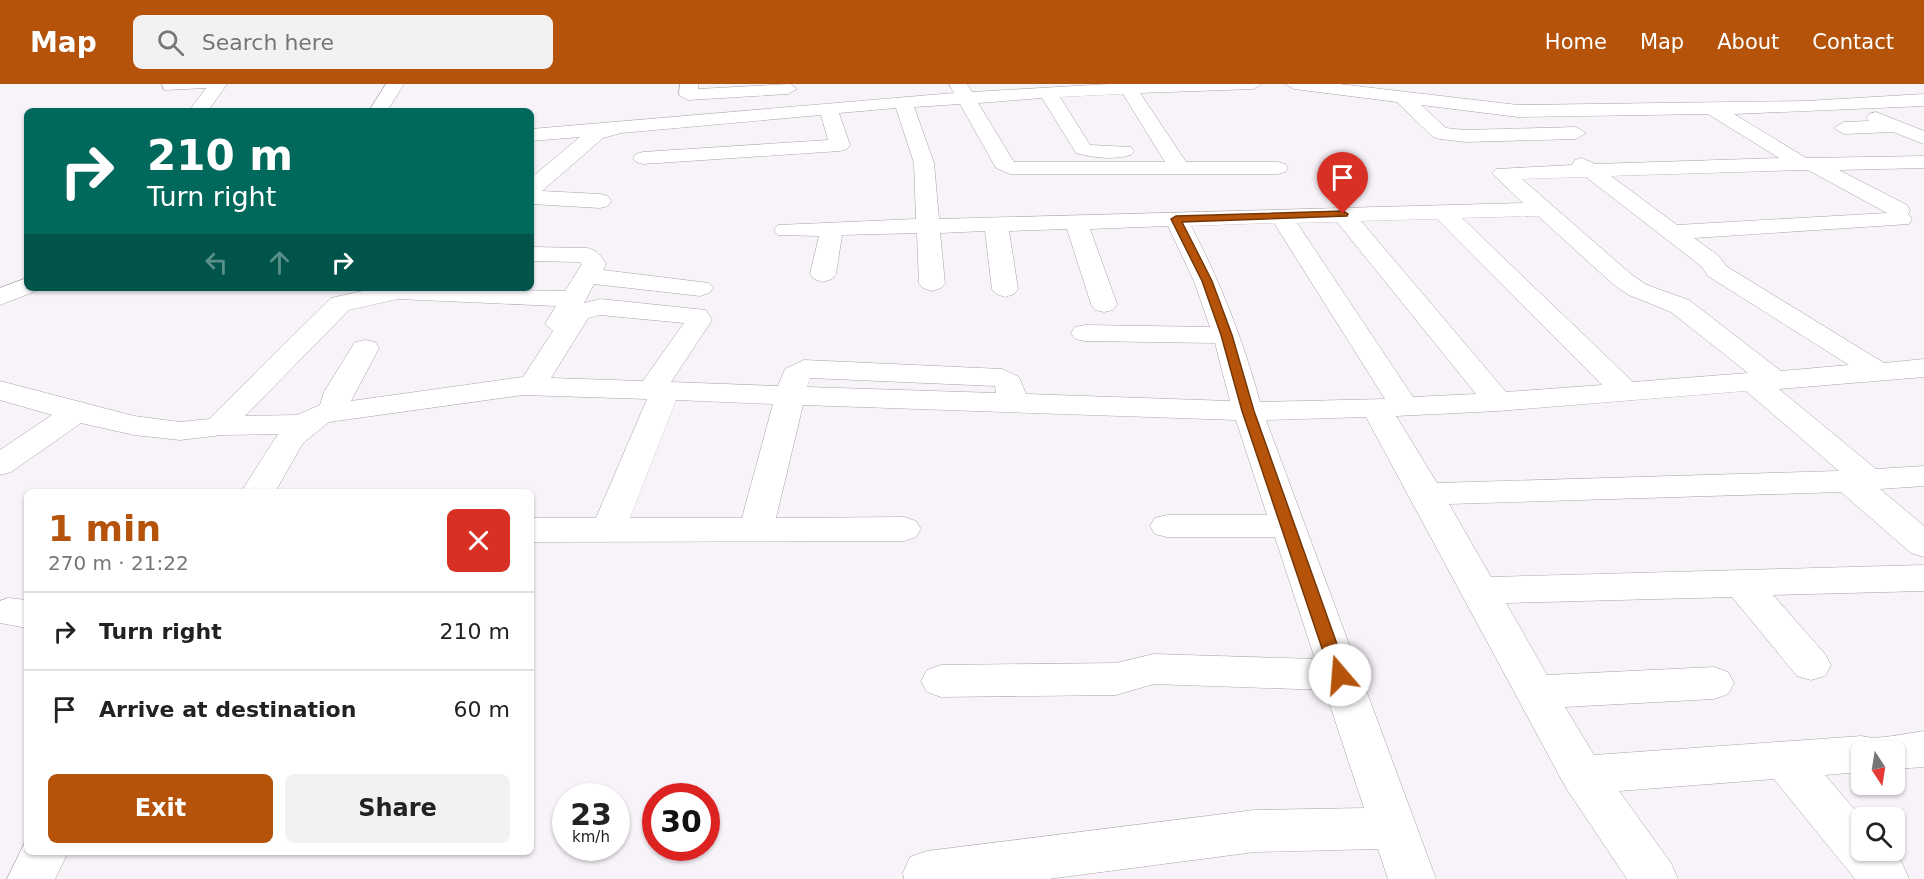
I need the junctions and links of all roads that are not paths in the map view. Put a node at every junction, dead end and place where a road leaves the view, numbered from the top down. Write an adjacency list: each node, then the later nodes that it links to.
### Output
1 (201, 84): 10 (street)
2 (218, 84): 20 (street)
3 (395, 84): 21 (street)
4 (689, 84): 11 (street)
5 (1253, 84): 9 (street)
6 (1294, 84): 16 (street)
7 (1863, 84): 17 (street)
8 (1880, 84): 17 (street)
9 (1217, 85): 13 (street)
10 (170, 86)
11 (788, 87): 23 (street)
12 (1096, 87): 13 (street); 15 (street)
13 (1128, 88): 35 (street)
14 (963, 91): 15 (street); 18 (street); 40 (street)
15 (1047, 92): 35 (street)
16 (1404, 99): 24 (street); 32 (street)
17 (1922, 101): 19 (street)
18 (903, 103): 22 (street); 53 (street)
19 (1846, 106): 25 (street); 26 (street)
20 (200, 108)
21 (380, 108)
22 (828, 108): 23 (street); 36 (street)
23 (795, 111): 30 (street)
24 (1518, 111): 25 (street); 32 (street)
25 (1713, 119): 29 (street)
26 (1896, 126): 28 (street); 34 (street)
27 (1779, 128): 29 (street)
28 (1821, 128)
29 (1744, 129): 38 (street)
30 (603, 130): 33 (street); 43 (street)
31 (1592, 132): 32 (street)
32 (1544, 133): 41 (street)
33 (534, 135)
34 (1924, 138)
35 (1166, 148): 40 (street)
36 (644, 158)
37 (1914, 162): 38 (street); 42 (street)
38 (1807, 164): 41 (street); 56 (street)
39 (1278, 168): 40 (street)
40 (1180, 169)
41 (1588, 169): 46 (street); 56 (street)
42 (1924, 172)
43 (534, 187)
44 (534, 197): 45 (street)
45 (600, 201)
46 (1541, 209): 47 (street); 74 (street)
47 (1443, 212): 48 (street); 78 (street)
48 (1343, 214): 49 (street); 80 (street)
49 (1281, 216): 50 (street); 81 (street)
50 (1176, 219): 51 (street); 70 (street)
51 (1076, 221): 52 (street); 68 (street)
52 (996, 224): 53 (street); 63 (street)
53 (927, 225): 54 (street); 60 (street)
54 (832, 228): 55 (street); 58 (street)
55 (786, 230)
56 (1671, 232): 73 (street)
57 (534, 254): 59 (street)
58 (823, 274)
59 (586, 276): 62 (street); 67 (street)
60 (932, 283)
61 (24, 287): 66 (street)
62 (700, 288)
63 (1005, 289)
64 (388, 291): 86 (street)
65 (433, 291): 67 (street)
66 (0, 297)
67 (572, 299): 75 (street)
68 (1104, 304)
69 (1085, 333): 70 (street)
70 (1227, 335): 82 (street)
71 (365, 348): 83 (street)
72 (1924, 368): 73 (street)
73 (1879, 372): 74 (street)
74 (1765, 382): 78 (street); 89 (street)
75 (527, 386): 77 (street); 77 (street); 83 (street)
76 (0, 390): 84 (street)
77 (658, 391): 79 (street); 94 (street)
78 (1626, 392): 80 (street)
79 (789, 396): 82 (street); 97 (street)
80 (1498, 402): 81 (street)
81 (1390, 407): 82 (street); 91 (street)
82 (1248, 411): 93 (street)
83 (333, 412): 85 (street)
84 (75, 413): 86 (street); 87 (street)
85 (302, 424): 86 (street); 90 (street)
86 (222, 426)
87 (0, 465)
88 (1924, 476): 89 (street)
89 (1858, 480): 91 (street); 98 (street)
90 (260, 489)
91 (1428, 494): 101 (street)
92 (1167, 526): 93 (street)
93 (1290, 526): 103 (street)
94 (608, 529): 96 (street); 97 (street)
95 (904, 529): 97 (street)
96 (534, 530)
97 (756, 530)
98 (1924, 546)
99 (1924, 578): 100 (street)
100 (1743, 585): 101 (street); 102 (street)
101 (1480, 591): 106 (street)
102 (1811, 665)
103 (1340, 675): 104 (street); 112 (street)
104 (940, 681)
105 (1714, 683): 106 (street)
106 (1534, 692): 111 (street)
107 (1924, 748): 108 (street)
108 (1905, 750)
109 (1851, 755): 110 (street)
110 (1785, 760): 111 (street); 118 (street)
111 (1582, 775): 117 (street)
112 (1394, 828): 115 (street); 116 (street)
113 (43, 855): 114 (street)
114 (31, 879)
115 (928, 879)
116 (1412, 879)
117 (1654, 879)
118 (1886, 879)

